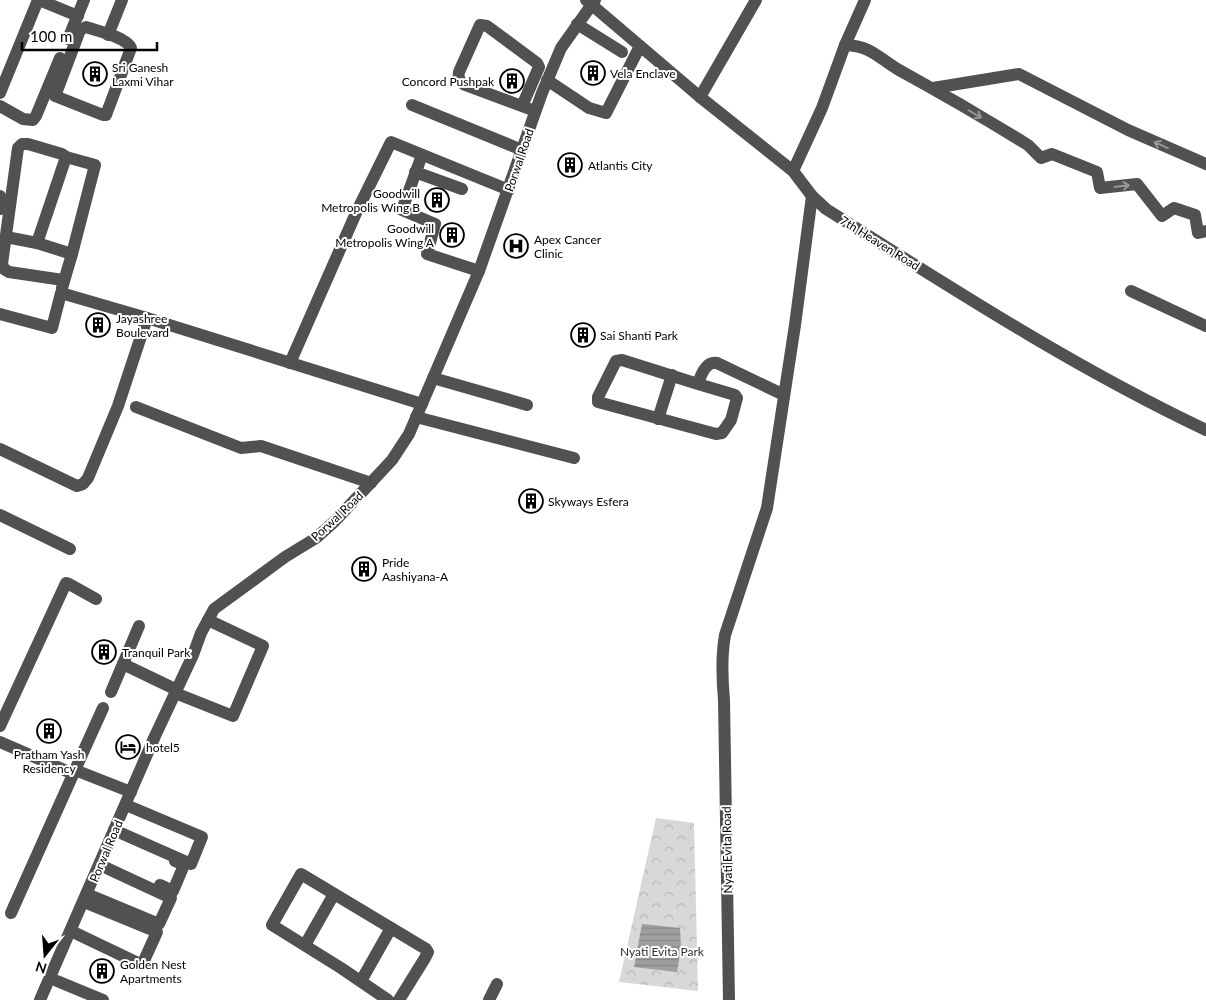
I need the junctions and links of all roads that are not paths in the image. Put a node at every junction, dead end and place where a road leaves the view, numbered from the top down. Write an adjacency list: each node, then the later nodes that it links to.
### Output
1 (39, 0): 7 (street); 15 (street)
2 (84, 0): 7 (street)
3 (122, 0): 9 (street)
4 (756, 0): 16 (street)
5 (865, 0): 10 (street)
6 (591, 1): 8 (street, Porwal Road); 11 (street, 7th Heaven Road)
7 (78, 16): 18 (street)
8 (577, 24): 12 (street); 13 (street, Porwal Road)
9 (108, 35): 9 (street)
10 (845, 44): 14 (street); 25 (street)
11 (640, 46): 13 (street); 16 (street, 7th Heaven Road)
12 (622, 52)
13 (548, 80): 20 (street, Porwal Road)
14 (933, 88): 24 (street, one-way to 14); 32 (street, one-way to 32)
15 (0, 93)
16 (700, 97): 25 (street, 7th Heaven Road)
17 (412, 105): 21 (street)
18 (0, 106)
19 (522, 106): 19 (street); 20 (street)
20 (536, 111): 21 (street, Porwal Road)
21 (522, 150): 28 (street, Porwal Road)
22 (422, 155): 26 (street); 28 (street); 42 (street)
23 (66, 157): 33 (street); 34 (street); 35 (street)
24 (1206, 164)
25 (793, 171): 30 (street, 7th Heaven Road)
26 (415, 172): 27 (street); 36 (street)
27 (462, 189)
28 (508, 190): 36 (street, Porwal Road)
29 (0, 196): 31 (street)
30 (812, 196): 46 (street, Nyati Evita Road); 52 (street, 7th Heaven Road)
31 (0, 209)
32 (1206, 231)
33 (6, 237): 34 (street); 37 (street)
34 (37, 243): 35 (street)
35 (72, 254): 37 (street)
36 (479, 271): 44 (street, Porwal Road)
37 (62, 287): 39 (street); 40 (street)
38 (1131, 291): 41 (street)
39 (0, 314)
40 (148, 318): 42 (street); 53 (street)
41 (1206, 325)
42 (290, 363): 47 (street)
43 (672, 375): 45 (street); 51 (street); 51 (street)
44 (434, 378): 47 (street, Porwal Road); 48 (street)
45 (698, 384): 46 (street); 51 (street)
46 (784, 395): 87 (street, Nyati Evita Road)
47 (422, 404): 50 (street, Porwal Road)
48 (527, 405)
49 (136, 407): 55 (street)
50 (416, 417): 54 (street); 55 (street, Porwal Road)
51 (658, 419)
52 (1206, 430)
53 (0, 449)
54 (574, 458)
55 (371, 483): 59 (street, Porwal Road)
56 (0, 515): 57 (street)
57 (70, 549)
58 (96, 598): 65 (street)
59 (208, 620): 63 (street, Porwal Road); 63 (street)
60 (139, 626): 61 (street)
61 (123, 664): 62 (street); 63 (street)
62 (111, 692)
63 (176, 692): 68 (street, Porwal Road)
64 (103, 708): 67 (street)
65 (0, 726)
66 (0, 742): 67 (street)
67 (75, 770): 68 (street); 74 (street)
68 (131, 792): 69 (street, Porwal Road)
69 (126, 805): 70 (street, Porwal Road); 70 (street)
70 (114, 832): 71 (street, Porwal Road); 71 (street)
71 (101, 862): 73 (street, Porwal Road); 73 (street)
72 (334, 894): 75 (street); 77 (street); 77 (street)
73 (85, 898): 76 (street, Porwal Road); 76 (street)
74 (11, 912)
75 (391, 928): 78 (street); 85 (street)
76 (71, 931): 82 (street, Porwal Road)
77 (305, 945): 78 (street)
78 (360, 981): 84 (street)
79 (57, 982): 81 (street)
80 (497, 984): 86 (street)
81 (77, 996): 83 (street)
82 (40, 1000)
83 (103, 1000)
84 (388, 1000)
85 (400, 1000)
86 (489, 1000)
87 (729, 1000)

